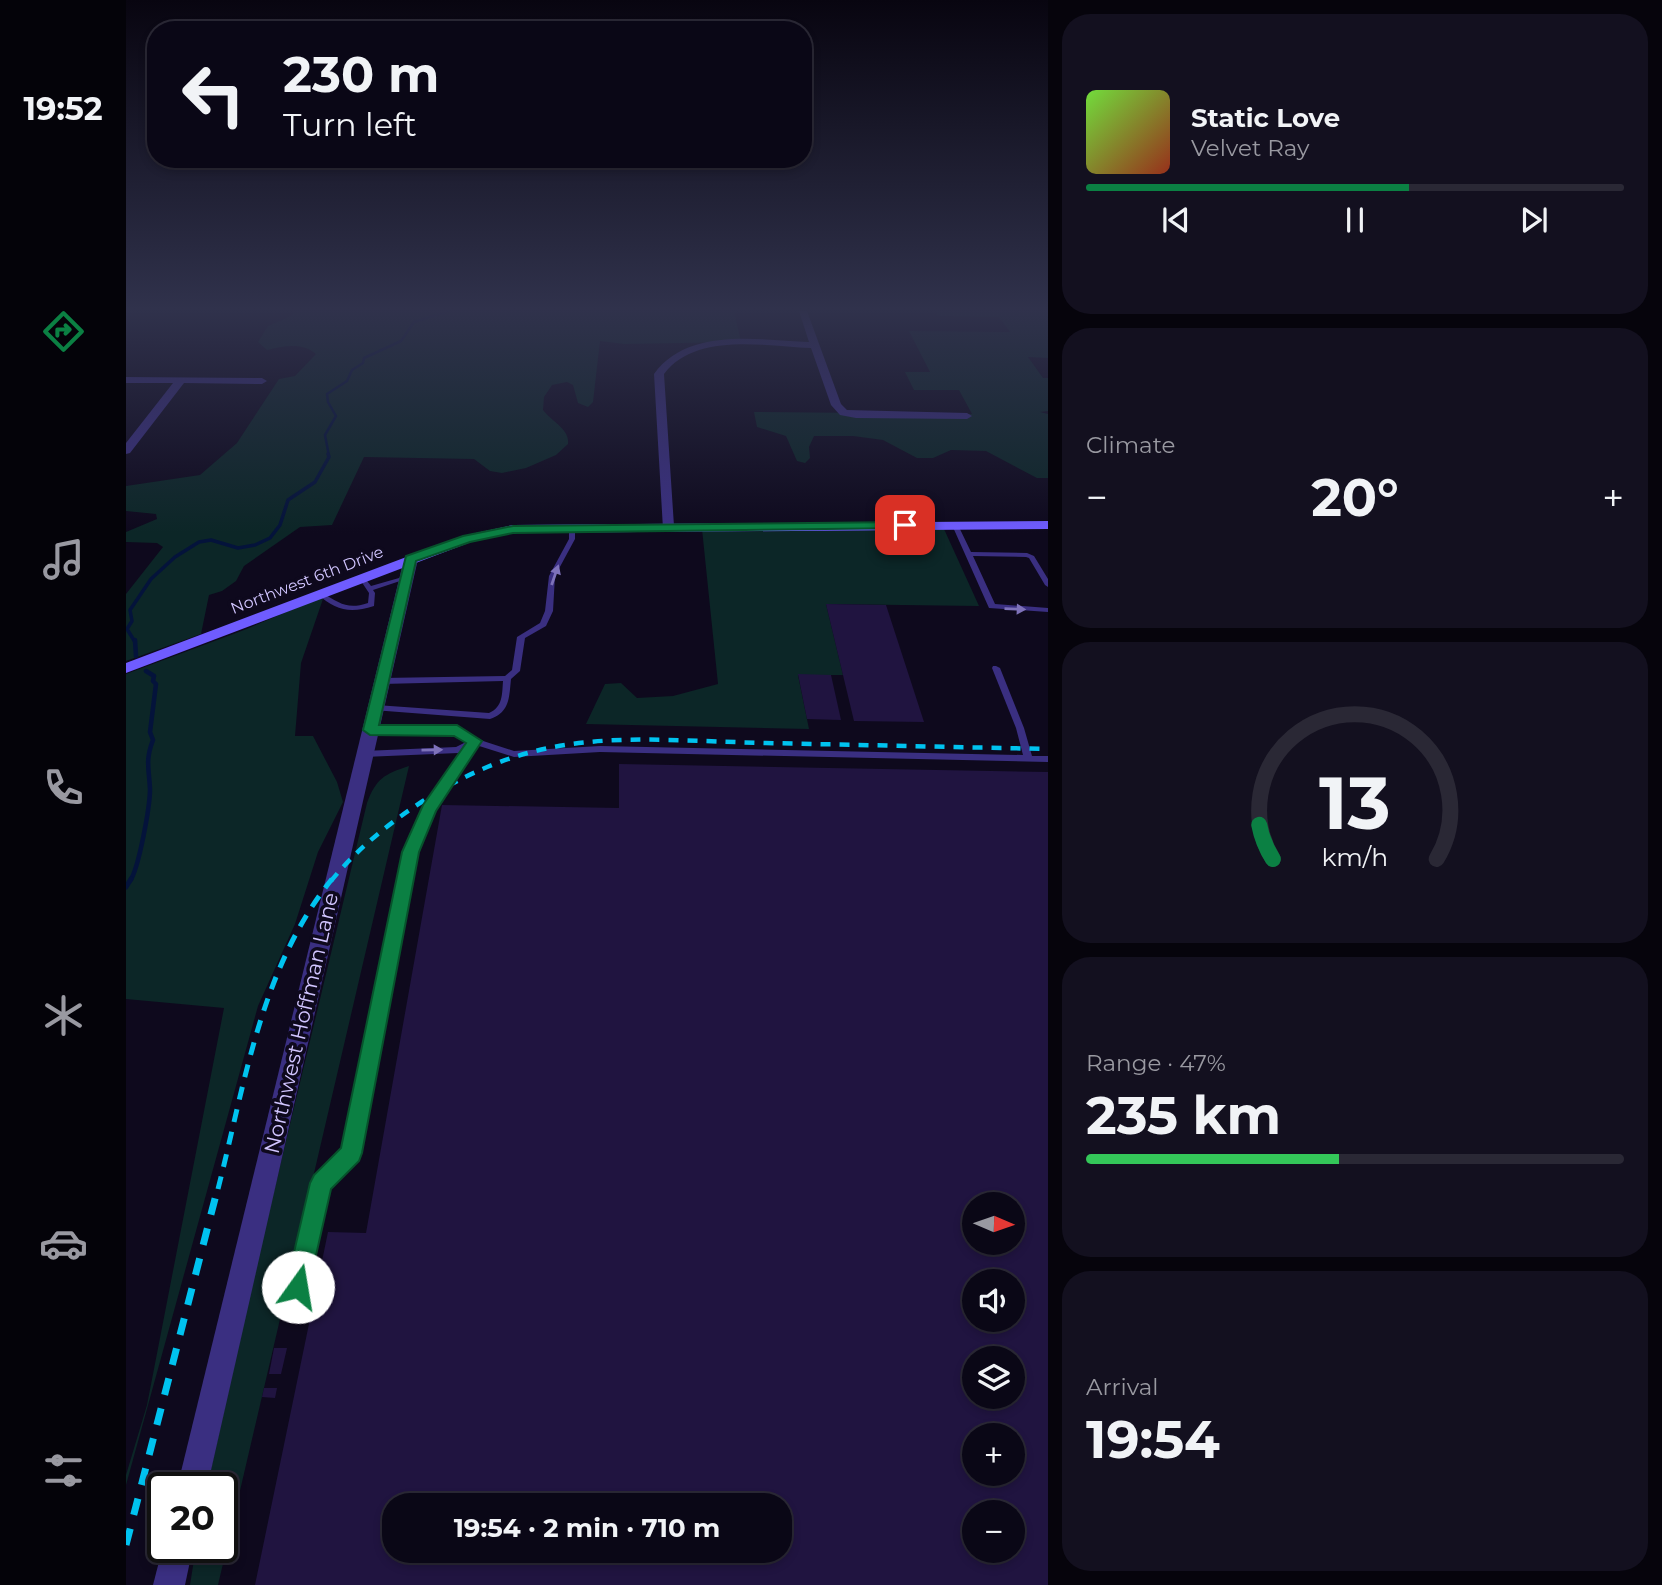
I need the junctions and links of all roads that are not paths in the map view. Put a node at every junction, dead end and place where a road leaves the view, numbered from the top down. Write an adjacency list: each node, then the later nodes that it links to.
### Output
1 (177, 385): 5 (street)
2 (660, 385): 8 (street)
3 (830, 385): 4 (street)
4 (967, 416)
5 (126, 451)
6 (1048, 524): 7 (main road, Northwest 6th Drive)
7 (955, 525): 8 (main road, Northwest 6th Drive); 10 (lane)
8 (668, 526): 9 (main road, Northwest 6th Drive)
9 (572, 527): 11 (main road, Northwest 6th Drive); 18 (lane, one-way to 9)
10 (968, 554): 13 (lane); 15 (lane, one-way to 15)
11 (408, 569): 12 (main road, Northwest 6th Drive); 12 (lane); 19 (street, Northwest Hoffman Lane)
12 (365, 583): 14 (main road, Northwest 6th Drive); 14 (lane)
13 (1048, 585)
14 (320, 594): 16 (main road, Northwest 6th Drive)
15 (1048, 610)
16 (126, 668)
17 (996, 668): 24 (lane)
18 (507, 678): 19 (lane); 20 (lane)
19 (382, 681): 20 (street, Northwest Hoffman Lane)
20 (376, 708): 21 (street, Northwest Hoffman Lane)
21 (370, 730): 22 (lane); 23 (street, Northwest Hoffman Lane)
22 (474, 741): 23 (lane, one-way to 22); 24 (lane); 26 (lane)
23 (364, 754): 27 (street, Northwest Hoffman Lane)
24 (1028, 758): 25 (lane)
25 (1048, 759)
26 (292, 1313)
27 (196, 1472)
28 (174, 1563): 29 (street)
29 (169, 1585)

